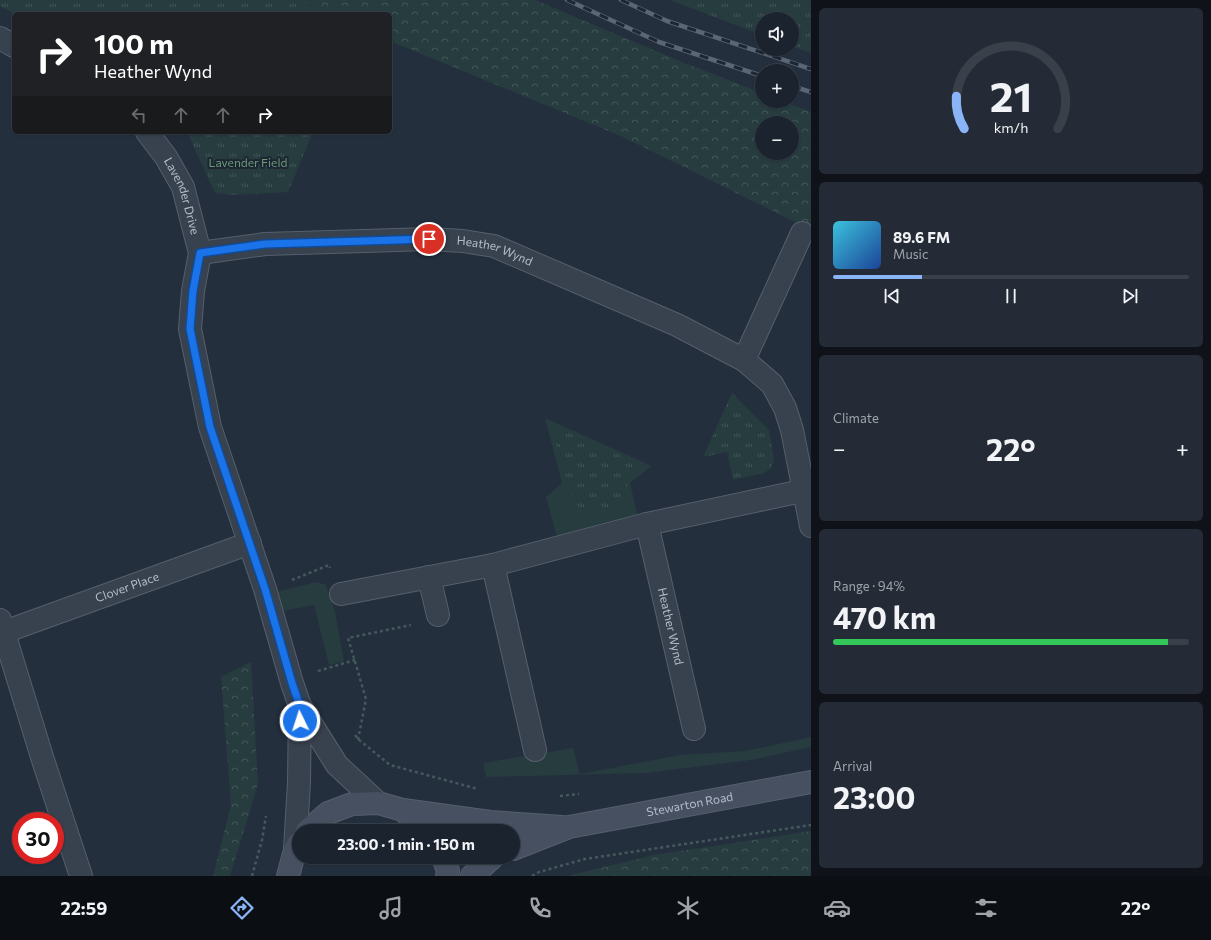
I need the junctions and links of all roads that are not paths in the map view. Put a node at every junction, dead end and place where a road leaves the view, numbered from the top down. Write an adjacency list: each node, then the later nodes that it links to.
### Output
1 (0, 38): 2 (street)
2 (12, 45)
3 (149, 134): 5 (street, Lavender Drive)
4 (802, 233): 6 (street)
5 (200, 253): 6 (street, Heather Wynd); 10 (street, Lavender Drive)
6 (744, 360): 7 (street, Heather Wynd)
7 (807, 490): 8 (street); 9 (street, Heather Wynd)
8 (648, 524): 11 (street); 17 (street, Heather Wynd)
9 (811, 526)
10 (250, 543): 15 (street, Clover Place); 16 (street, Lavender Drive)
11 (493, 565): 12 (street); 18 (street)
12 (429, 577): 13 (street); 14 (street)
13 (341, 594)
14 (438, 615)
15 (2, 626): 31 (street, Clover Place)
16 (300, 706): 20 (street, Lavender Drive); 22 (street, Lavender Drive)
17 (694, 729)
18 (535, 750)
19 (811, 782): 25 (main road, Stewarton Road)
20 (378, 803): 21 (main road, Stewarton Road); 23 (main road, Stewarton Road)
21 (403, 810): 24 (main road, Stewarton Road); 25 (main road, Stewarton Road)
22 (298, 824)
23 (315, 824)
24 (417, 824)
25 (570, 827): 26 (main road, Stewarton Road)
26 (520, 846)
27 (292, 863): 30 (main road)
28 (446, 864): 32 (main road)
29 (485, 864): 33 (main road)
30 (288, 875)
31 (81, 876)
32 (447, 876)
33 (472, 876)

